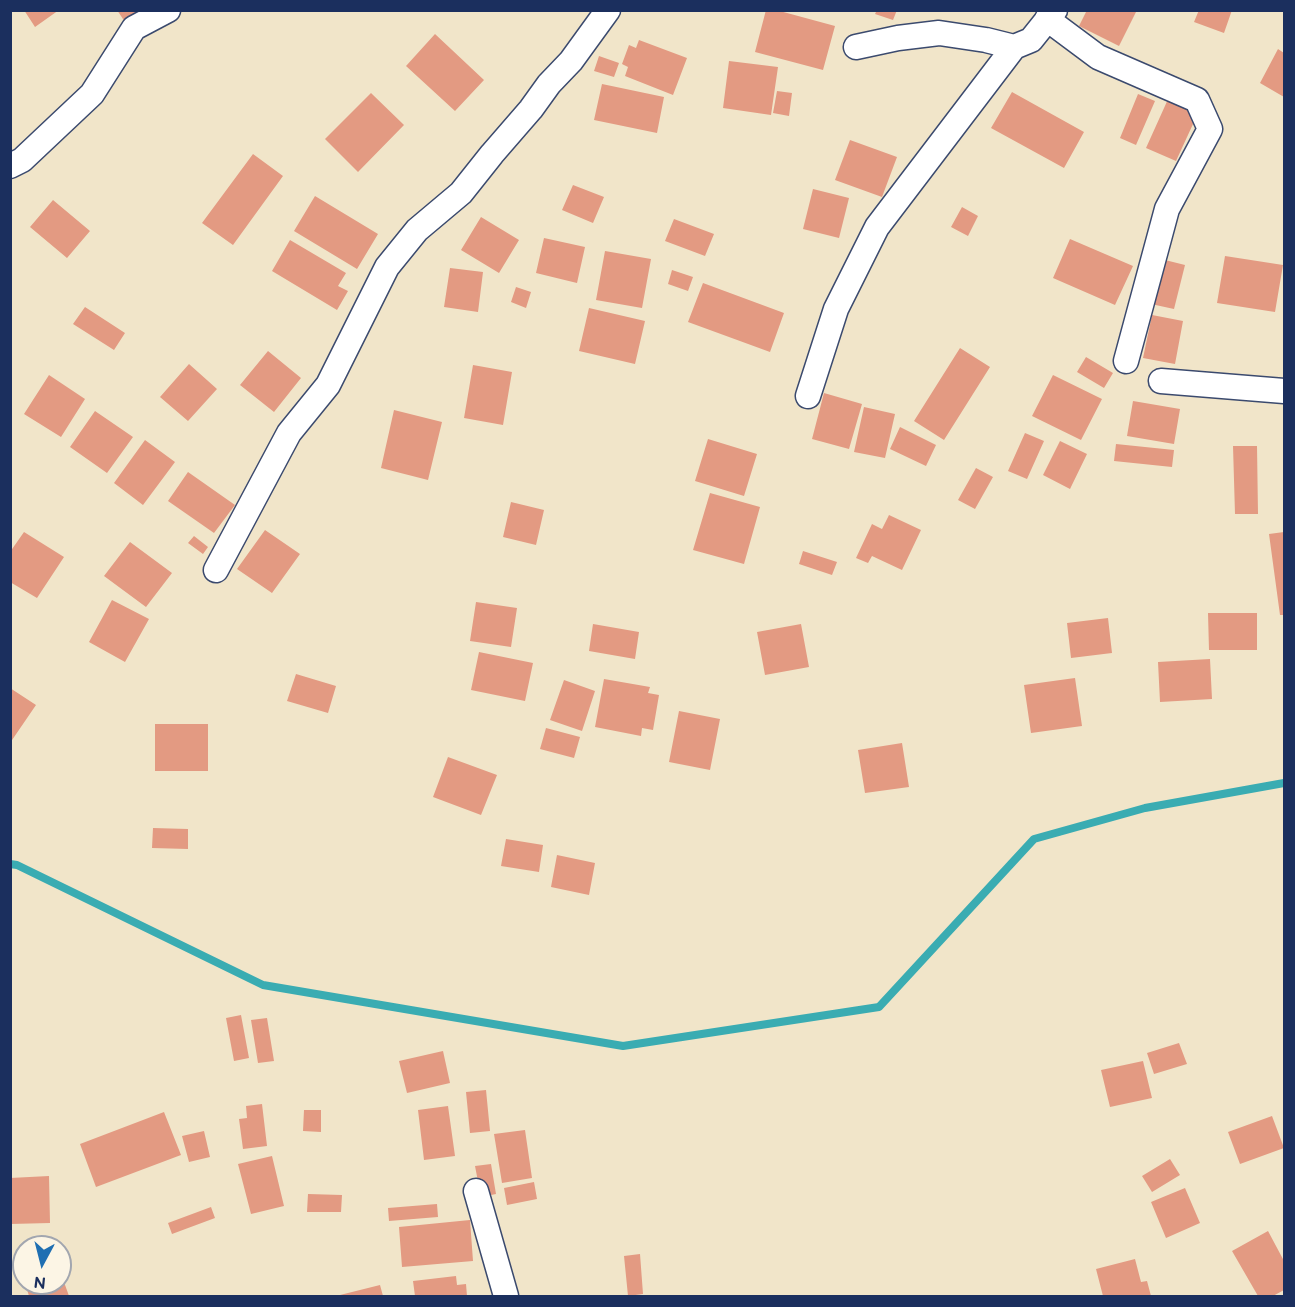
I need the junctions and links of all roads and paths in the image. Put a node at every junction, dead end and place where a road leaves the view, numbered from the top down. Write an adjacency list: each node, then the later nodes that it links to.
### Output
1 (168, 10): 6 (street)
2 (608, 10): 11 (street)
3 (1051, 15): 5 (street); 7 (street)
4 (856, 47): 5 (street)
5 (1014, 47): 10 (street)
6 (10, 166)
7 (1126, 361)
8 (1161, 381): 9 (street)
9 (1284, 391)
10 (808, 396)
11 (216, 570)
12 (476, 1191): 13 (street)
13 (506, 1296)

